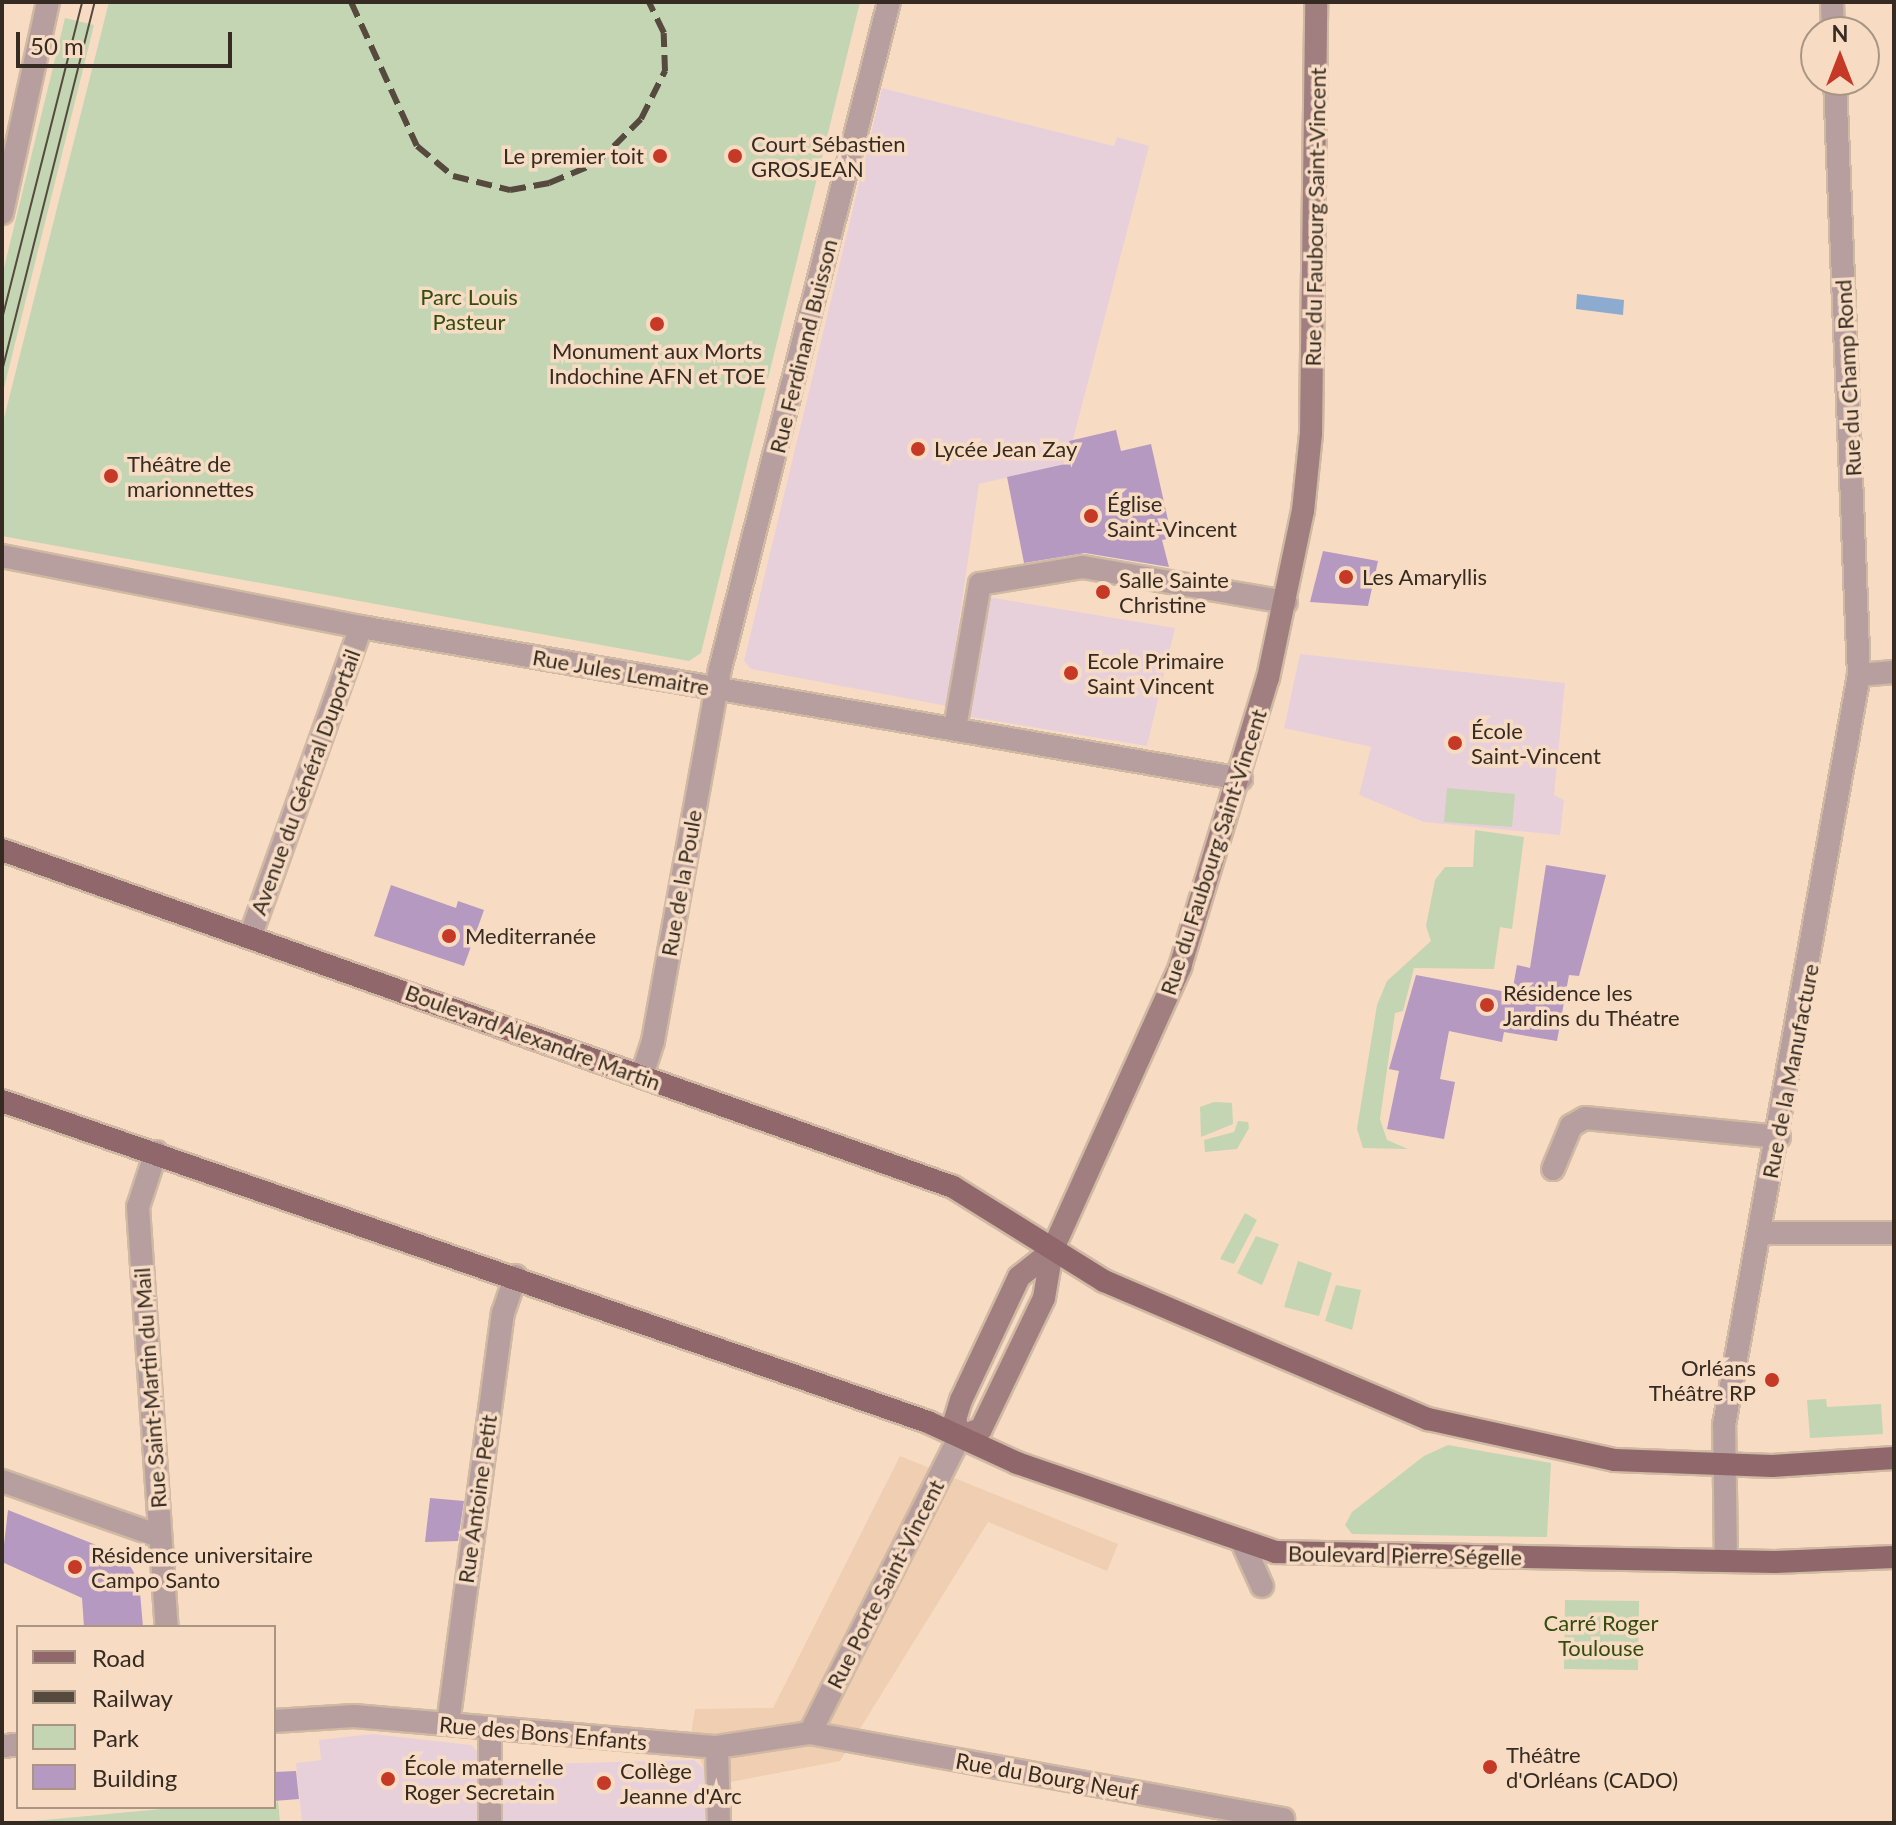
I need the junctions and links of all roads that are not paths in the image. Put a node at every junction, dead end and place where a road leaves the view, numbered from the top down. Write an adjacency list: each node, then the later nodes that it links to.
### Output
1 (48, 2): 5 (street)
2 (889, 2): 11 (street, Rue Ferdinand Buisson)
3 (1316, 2): 7 (main road, Rue du Faubourg Saint-Vincent)
4 (1836, 96): 10 (street, Rue du Champ Rond)
5 (2, 213)
6 (2, 556): 8 (street, Rue Jules Lemaitre)
7 (1286, 602): 12 (street); 13 (main road, Rue du Faubourg Saint-Vincent)
8 (361, 627): 11 (street, Rue Jules Lemaitre); 15 (street, Avenue du Général Duportail)
9 (1894, 672): 10 (street)
10 (1859, 675): 18 (street, Rue de la Manufacture)
11 (717, 689): 12 (street, Rue Jules Lemaitre); 16 (street, Rue de la Poule)
12 (955, 728): 13 (street, Rue Jules Lemaitre)
13 (1241, 779): 23 (main road, Rue du Faubourg Saint-Vincent)
14 (2, 850): 15 (main road, Boulevard Alexandre Martin)
15 (250, 937): 16 (main road, Boulevard Alexandre Martin)
16 (642, 1075): 23 (main road, Boulevard Alexandre Martin)
17 (2, 1101): 19 (main road)
18 (1779, 1137): 20 (street); 21 (street, Rue de la Manufacture)
19 (156, 1152): 24 (main road); 31 (street, Rue Saint-Martin du Mail)
20 (1553, 1169)
21 (1759, 1233): 22 (street); 26 (street, Rue de la Manufacture)
22 (1894, 1233)
23 (1052, 1251): 25 (main road, Rue du Faubourg Saint-Vincent); 25 (main road, Rue du Faubourg Saint-Vincent); 28 (main road)
24 (516, 1276): 25 (main road); 38 (street, Rue Antoine Petit)
25 (960, 1436): 32 (main road, Boulevard Pierre Ségelle); 40 (street, Rue Porte Saint-Vincent)
26 (1722, 1436): 28 (street); 29 (street, Rue de la Manufacture)
27 (1894, 1458): 29 (main road)
28 (1687, 1464): 29 (main road)
29 (1725, 1466): 34 (street, Rue de la Manufacture)
30 (2, 1481): 31 (street)
31 (159, 1536): 36 (street, Rue Saint-Martin du Mail)
32 (1243, 1544): 34 (main road, Boulevard Pierre Ségelle); 35 (street)
33 (1894, 1557): 34 (main road, Boulevard Pierre Ségelle)
34 (1726, 1561)
35 (1262, 1586)
36 (167, 1625)
37 (276, 1721): 38 (street, Rue des Bons Enfants)
38 (448, 1724): 39 (street, Rue des Bons Enfants)
39 (490, 1730): 41 (street, Rue des Bons Enfants); 43 (street)
40 (810, 1733): 41 (street, Rue des Bons Enfants); 42 (street, Rue du Bourg Neuf)
41 (717, 1747): 44 (street)
42 (1283, 1819)
43 (490, 1823)
44 (719, 1823)

